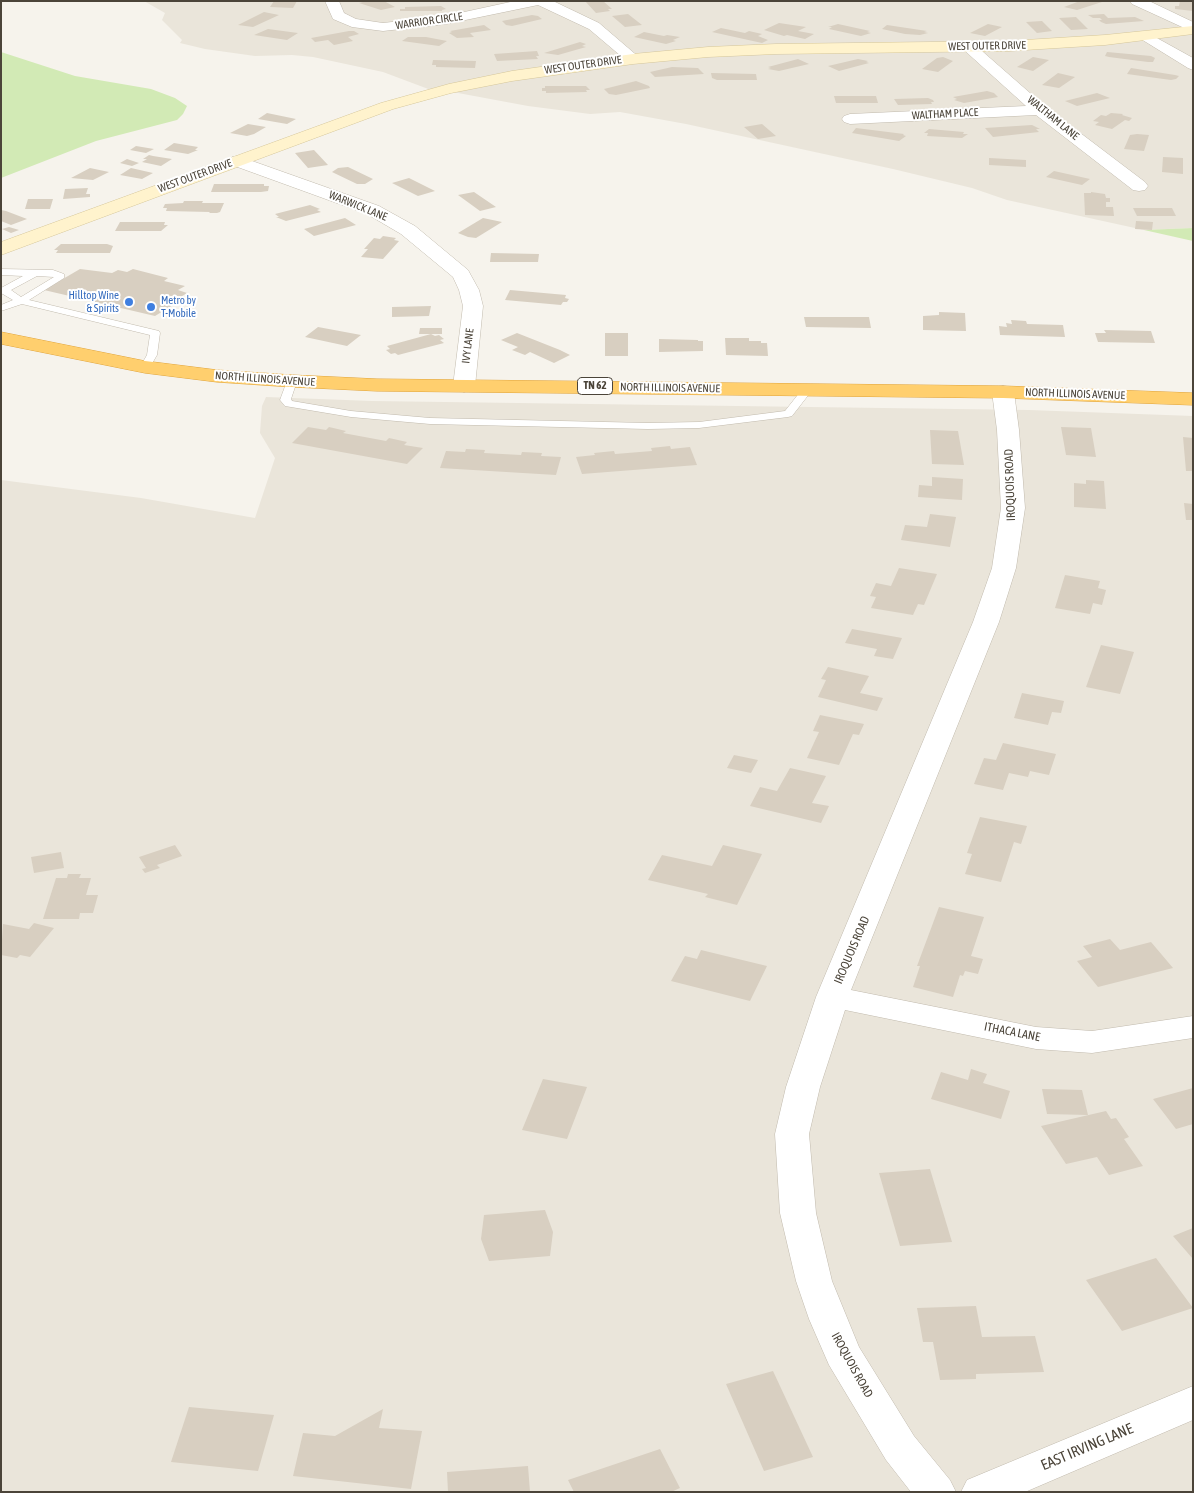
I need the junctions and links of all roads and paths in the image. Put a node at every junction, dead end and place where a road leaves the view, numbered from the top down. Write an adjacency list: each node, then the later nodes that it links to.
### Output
1 (332, 1): 2 (street, WARRIOR CIRCLE)
2 (537, 1)
3 (541, 1): 8 (street)
4 (1137, 1): 5 (street)
5 (1193, 29): 6 (street, WEST OUTER DRIVE)
6 (1146, 36): 7 (street, WEST OUTER DRIVE); 9 (street)
7 (969, 47): 8 (street, WEST OUTER DRIVE); 10 (street, WALTHAM LANE)
8 (633, 58): 12 (street, WEST OUTER DRIVE)
9 (1193, 65)
10 (1040, 110): 11 (street, WALTHAM PLACE); 13 (street, WALTHAM LANE)
11 (850, 119)
12 (238, 161): 14 (street, WEST OUTER DRIVE); 19 (street, WARWICK LANE)
13 (1139, 186)
14 (1, 249)
15 (1, 272): 16 (lane)
16 (35, 273): 17 (lane); 18 (lane)
17 (3, 290): 18 (lane)
18 (21, 301): 20 (lane); 22 (lane)
19 (473, 306): 24 (street, IVY LANE)
20 (1, 308)
21 (1, 338): 22 (highway, NORTH ILLINOIS AVENUE / TN 62)
22 (145, 367): 23 (highway, NORTH ILLINOIS AVENUE / TN 62)
23 (292, 381): 24 (highway, NORTH ILLINOIS AVENUE / TN 62); 25 (lane)
24 (464, 386): 25 (highway, NORTH ILLINOIS AVENUE / TN 62)
25 (808, 389): 26 (highway, NORTH ILLINOIS AVENUE / TN 62)
26 (1003, 392): 27 (highway, NORTH ILLINOIS AVENUE / TN 62); 28 (street, IROQUOIS ROAD)
27 (1193, 400)
28 (832, 997): 29 (street, ITHACA LANE); 31 (street, IROQUOIS ROAD)
29 (1193, 1028)
30 (1193, 1402): 32 (street, EAST IRVING LANE)
31 (936, 1492)
32 (981, 1492)

